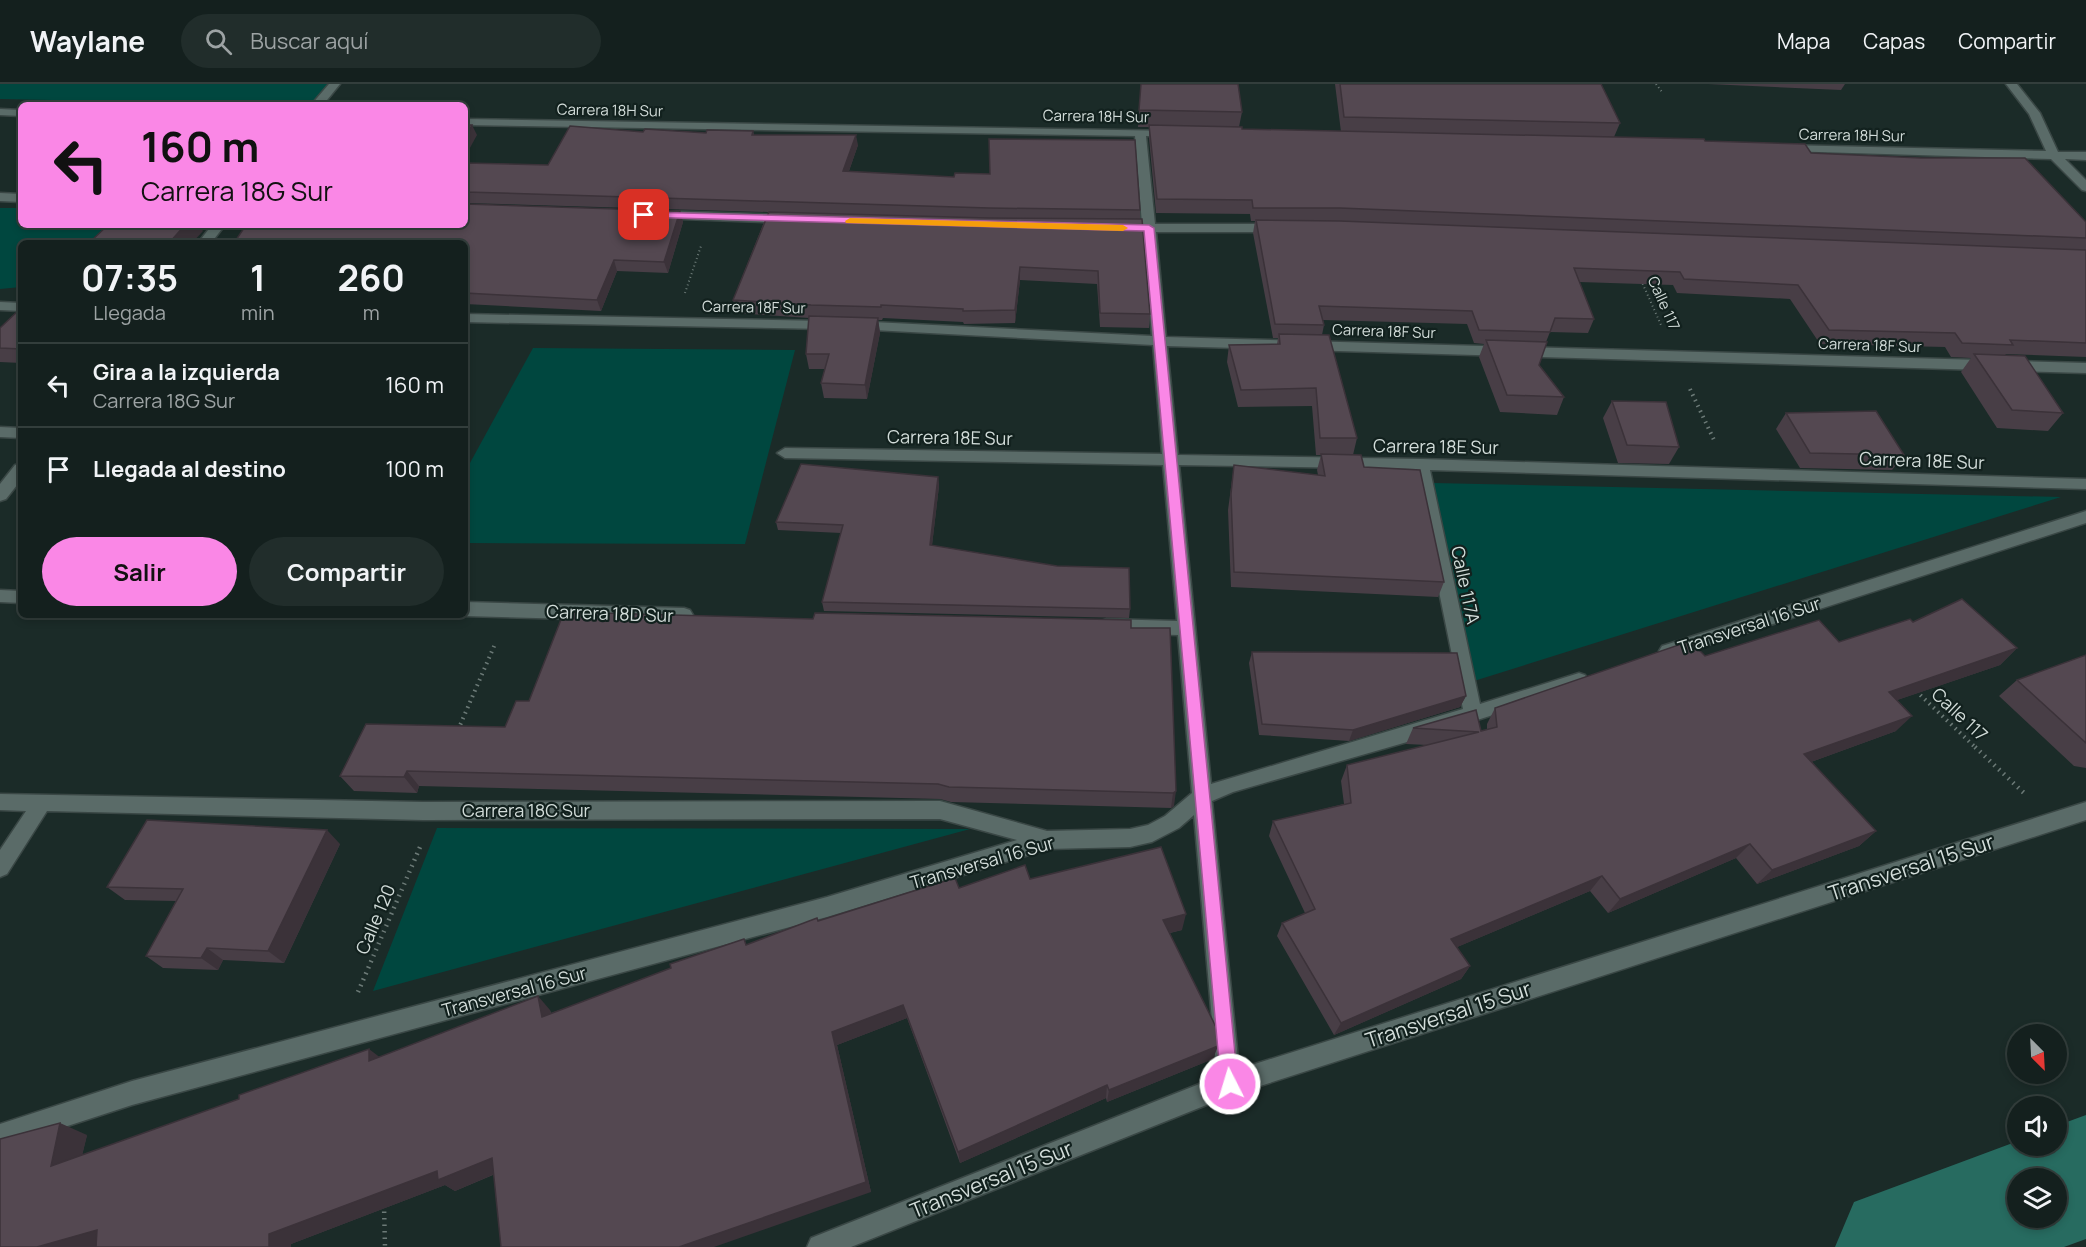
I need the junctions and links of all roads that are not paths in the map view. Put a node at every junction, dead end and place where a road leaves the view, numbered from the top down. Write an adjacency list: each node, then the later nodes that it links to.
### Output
1 (335, 84): 3 (street)
2 (2011, 84): 10 (street)
3 (320, 102)
4 (0, 112): 5 (street)
5 (18, 113)
6 (468, 122): 7 (street, Carrera 18H Sur)
7 (1140, 132): 8 (street, Carrera 18H Sur); 19 (street)
8 (1188, 133)
9 (1768, 148): 10 (street, Carrera 18H Sur)
10 (2054, 155): 11 (street, Carrera 18H Sur); 12 (street)
11 (2086, 156)
12 (2086, 187)
13 (0, 197): 14 (street)
14 (18, 198)
15 (640, 214): 16 (street)
16 (803, 220)
17 (1103, 227): 19 (street)
18 (216, 228): 21 (street)
19 (1149, 228): 20 (street); 25 (street)
20 (1290, 228)
21 (206, 240)
22 (0, 306): 23 (street)
23 (18, 307)
24 (468, 318): 25 (street, Carrera 18F Sur)
25 (1160, 341): 26 (street, Carrera 18F Sur); 30 (street)
26 (2086, 368)
27 (0, 432): 28 (street)
28 (18, 433)
29 (786, 453): 30 (street, Carrera 18E Sur)
30 (1171, 461): 31 (street, Carrera 18E Sur); 41 (street)
31 (1421, 464): 33 (street, Carrera 18E Sur); 44 (street, Calle 117A)
32 (18, 473): 34 (street)
33 (2086, 484)
34 (0, 495)
35 (2086, 517): 42 (street, Transversal 16 Sur)
36 (0, 596): 37 (street)
37 (18, 597)
38 (468, 609): 39 (street, Carrera 18D Sur)
39 (698, 616)
40 (1094, 626): 41 (street)
41 (1186, 627): 45 (street)
42 (1653, 656)
43 (1597, 674): 44 (street, Transversal 16 Sur)
44 (1473, 714): 45 (street, Transversal 16 Sur)
45 (1202, 796): 49 (street, Transversal 16 Sur); 51 (street)
46 (0, 802): 47 (street, Carrera 18C Sur)
47 (42, 803): 49 (street, Carrera 18C Sur); 50 (street)
48 (2086, 811): 51 (street, Transversal 15 Sur)
49 (1048, 840): 52 (street, Transversal 16 Sur)
50 (0, 868)
51 (1230, 1084): 53 (street, Transversal 15 Sur)
52 (0, 1136)
53 (820, 1247)

